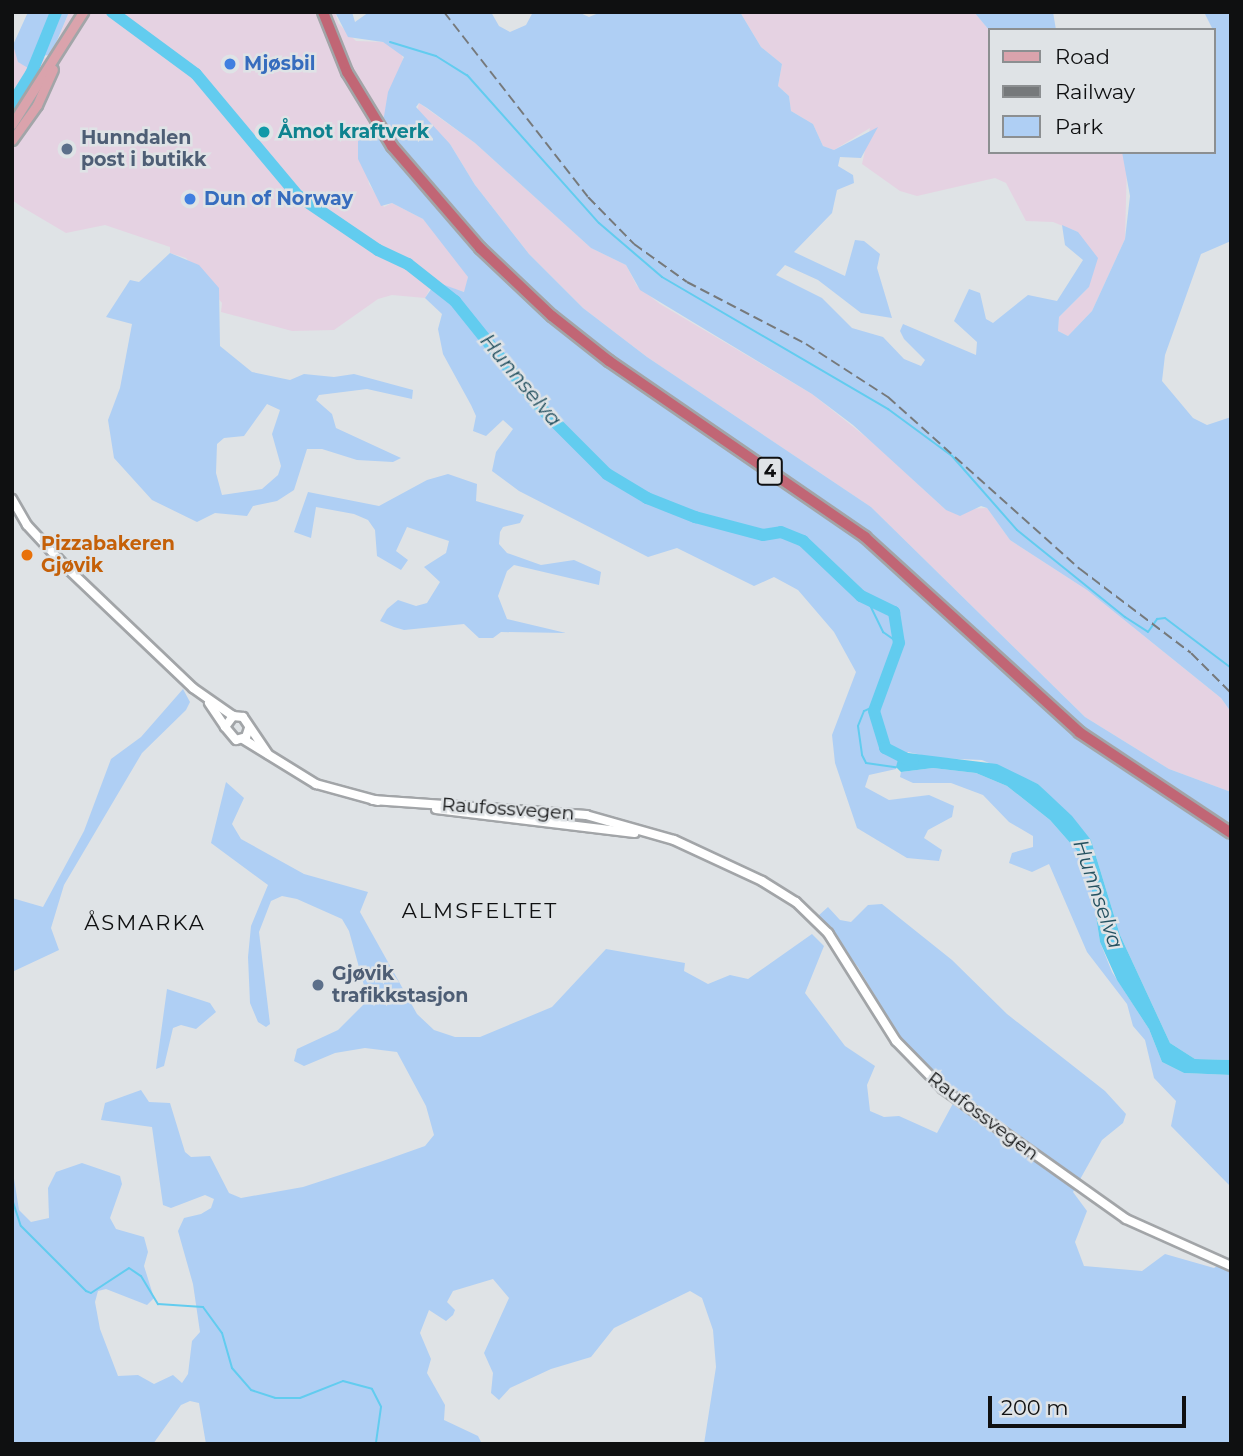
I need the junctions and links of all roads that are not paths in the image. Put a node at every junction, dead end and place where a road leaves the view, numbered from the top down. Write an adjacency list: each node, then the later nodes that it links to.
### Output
1 (83, 12): 5 (main road)
2 (323, 12): 4 (highway, 4)
3 (330, 12): 4 (highway, 4)
4 (338, 41): 6 (highway, 4)
5 (55, 60): 7 (main road); 8 (main road)
6 (351, 71): 16 (highway, 4); 17 (highway, 4)
7 (12, 124)
8 (12, 140)
9 (12, 499): 10 (main road, Raufossvegen)
10 (208, 701): 11 (main road, Raufossvegen); 12 (main road, Raufossvegen)
11 (233, 716): 12 (main road); 13 (main road, Raufossvegen)
12 (225, 727): 14 (main road, Raufossvegen)
13 (249, 728): 14 (main road); 15 (main road, Raufossvegen)
14 (243, 739): 15 (main road, Raufossvegen)
15 (269, 754): 18 (main road, Raufossvegen)
16 (1231, 827)
17 (1231, 833)
18 (1231, 1266)

